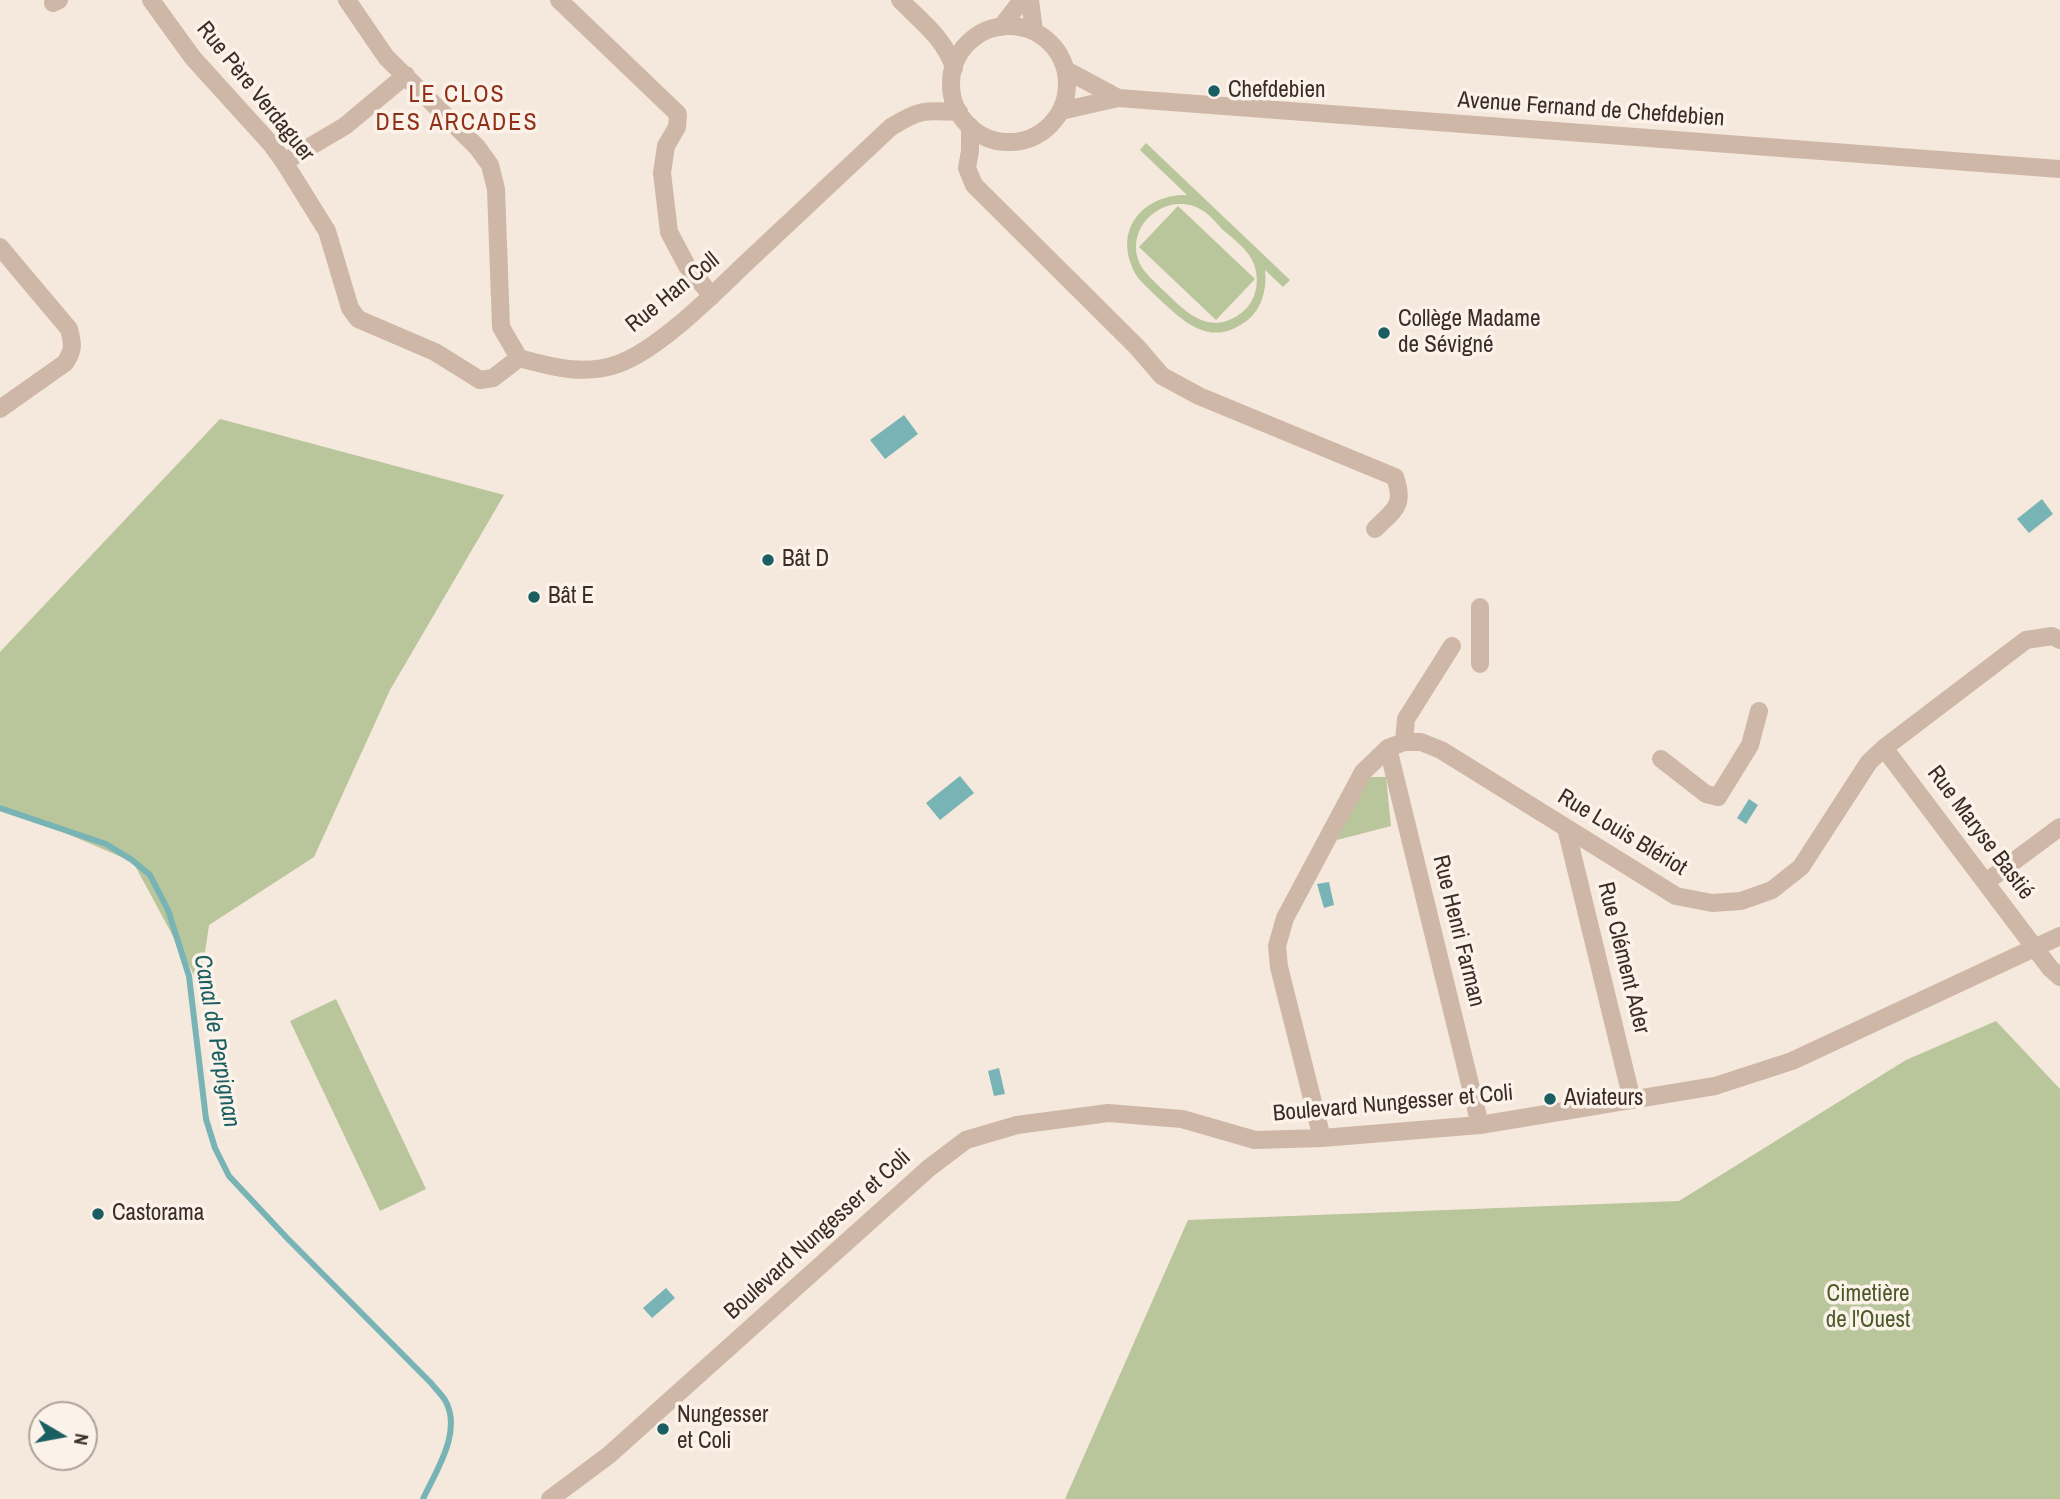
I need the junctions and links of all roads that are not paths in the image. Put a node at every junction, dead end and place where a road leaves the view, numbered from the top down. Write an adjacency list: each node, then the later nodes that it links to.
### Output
1 (151, 0): 20 (street, Rue Père Verdaguer)
2 (347, 0): 12 (street)
3 (559, 0): 23 (street)
4 (900, 0): 9 (street)
5 (1022, 0): 7 (street)
6 (1030, 0): 8 (street)
7 (1001, 27): 8 (street); 10 (street)
8 (1034, 32): 11 (street)
9 (937, 36): 10 (street); 13 (street)
10 (972, 40): 13 (street)
11 (1066, 70): 14 (street, Avenue Fernand de Chefdebien); 16 (street)
12 (406, 75): 20 (street); 24 (street)
13 (953, 77): 15 (street, Rue Han Coll); 17 (street)
14 (1118, 98): 16 (street, Avenue Fernand de Chefdebien); 21 (street, Avenue Fernand de Chefdebien)
15 (925, 110): 17 (street, Rue Han Coll); 23 (street, Rue Han Coll)
16 (1061, 111): 18 (street)
17 (964, 119): 18 (street); 19 (street)
18 (994, 140): 19 (street)
19 (970, 151): 26 (street)
20 (284, 162): 24 (street, Rue Père Verdaguer)
21 (2060, 169)
22 (0, 247): 25 (street)
23 (712, 296): 24 (street, Rue Han Coll)
24 (519, 358)
25 (0, 409)
26 (1375, 528)
27 (1480, 607): 30 (street)
28 (2060, 640): 33 (street, Rue Louis Blériot)
29 (1452, 646): 32 (street)
30 (1480, 664)
31 (1759, 711): 34 (street)
32 (1396, 745): 36 (street, Rue Louis Blériot); 42 (street, Rue Henri Farman); 43 (street)
33 (1884, 748): 36 (street, Rue Louis Blériot); 37 (street, Rue Maryse Bastié)
34 (1661, 759)
35 (2060, 827): 37 (street)
36 (1566, 828): 41 (street, Rue Clément Ader)
37 (1986, 882): 39 (street, Rue Maryse Bastié)
38 (2060, 936): 39 (street, Boulevard Nungesser et Coli)
39 (2036, 948): 40 (street); 41 (street, Boulevard Nungesser et Coli)
40 (2060, 977)
41 (1632, 1100): 42 (street, Boulevard Nungesser et Coli)
42 (1480, 1125): 43 (street, Boulevard Nungesser et Coli)
43 (1322, 1138): 44 (street, Boulevard Nungesser et Coli)
44 (599, 1464): 45 (street, Boulevard Nungesser et Coli); 46 (street, Boulevard Nungesser et Coli)
45 (550, 1499)
46 (570, 1499)

